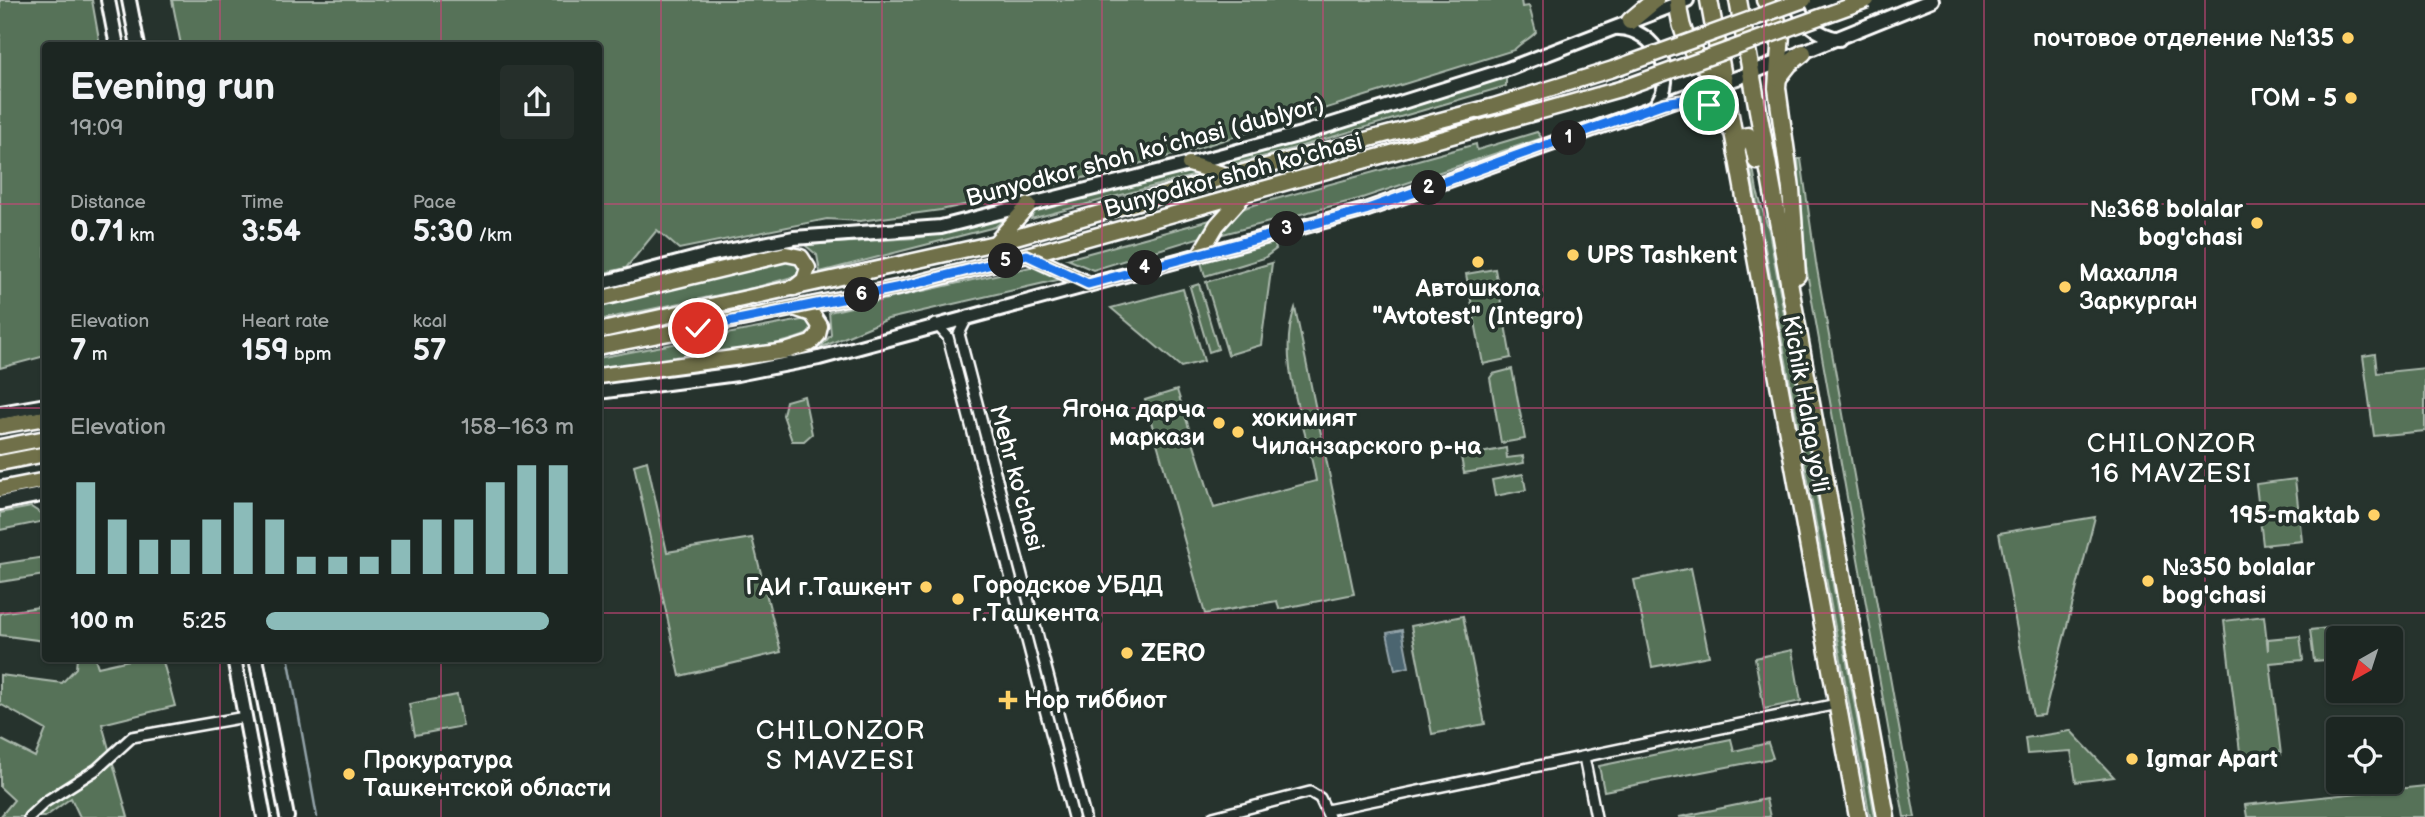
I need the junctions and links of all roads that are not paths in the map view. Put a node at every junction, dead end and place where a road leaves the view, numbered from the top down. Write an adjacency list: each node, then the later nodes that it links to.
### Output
1 (108, 0): 15 (street)
2 (130, 0): 16 (street)
3 (1655, 0): 12 (highway)
4 (1709, 0): 20 (highway, Kichik Halqa yo'li)
5 (1738, 0): 19 (highway, Kichik Halqa yo'li)
6 (1765, 0): 18 (highway)
7 (1795, 0): 14 (street)
8 (1804, 0): 24 (main road, Bunyodkor shoh ko'chasi, bridge)
9 (1867, 0): 25 (main road, Bunyodkor shoh ko'chasi, bridge)
10 (1932, 0): 14 (street)
11 (1681, 1): 12 (street, Bunyodkor shoh koʻchasi (dublyor)); 20 (highway)
12 (1630, 21): 13 (street, Bunyodkor shoh koʻchasi (dublyor))
13 (1614, 28): 21 (street); 23 (street, Bunyodkor shoh koʻchasi (dublyor))
14 (1839, 39): 17 (street)
15 (116, 42)
16 (137, 42)
17 (1803, 53): 18 (highway)
18 (1779, 70): 19 (street); 42 (highway)
19 (1751, 73): 20 (street); 27 (highway, Kichik Halqa yo'li)
20 (1724, 82): 21 (street); 22 (highway, Kichik Halqa yo'li)
21 (1660, 105): 22 (street); 29 (street)
22 (1736, 150): 27 (highway); 65 (highway, Kichik Halqa yo'li)
23 (1189, 164): 24 (main road); 26 (street, Bunyodkor shoh koʻchasi (dublyor))
24 (1229, 176): 28 (main road, Bunyodkor shoh ko'chasi)
25 (1244, 195): 29 (main road); 30 (main road, Bunyodkor shoh ko'chasi)
26 (1029, 205): 28 (main road); 31 (street, Bunyodkor shoh koʻchasi (dublyor))
27 (1781, 236): 42 (highway, Kichik Halqa yo'li)
28 (995, 243): 33 (main road, Bunyodkor shoh ko'chasi)
29 (1201, 252): 32 (street)
30 (1027, 255): 32 (main road); 35 (main road, Bunyodkor shoh ko'chasi)
31 (602, 283)
32 (1088, 284): 36 (street)
33 (792, 289): 34 (main road); 38 (main road, Bunyodkor shoh ko'chasi)
34 (602, 298)
35 (797, 309): 41 (main road, Bunyodkor shoh ko'chasi); 43 (main road)
36 (970, 315): 37 (street); 39 (street)
37 (936, 324): 40 (street, Mehr ko'chasi); 44 (street)
38 (602, 330)
39 (959, 334): 40 (street); 57 (street, Mehr ko'chasi)
40 (948, 337): 58 (street, Mehr ko'chasi)
41 (602, 345)
42 (1806, 372): 77 (highway, Kichik Halqa yo'li)
43 (602, 376)
44 (602, 391)
45 (42, 406): 46 (street)
46 (0, 413)
47 (42, 419): 48 (main road)
48 (0, 426)
49 (42, 439): 50 (main road)
50 (0, 447)
51 (42, 455): 52 (main road)
52 (0, 463)
53 (42, 481): 54 (main road)
54 (0, 489)
55 (42, 495): 56 (street)
56 (0, 503)
57 (1040, 645): 58 (street); 61 (street, Mehr ko'chasi)
58 (1029, 648): 62 (street, Mehr ko'chasi)
59 (235, 662): 64 (street)
60 (257, 662): 63 (street)
61 (1045, 663): 62 (street); 73 (street, Mehr ko'chasi)
62 (1034, 666): 72 (street, Mehr ko'chasi)
63 (262, 685): 64 (street); 69 (street)
64 (240, 690): 66 (street)
65 (1837, 704): 67 (street); 76 (highway, Kichik Halqa yo'li)
66 (245, 717): 68 (street); 71 (street)
67 (1584, 757): 70 (street); 75 (street)
68 (263, 813): 69 (street)
69 (287, 814)
70 (1328, 814): 74 (street)
71 (29, 817)
72 (1073, 817)
73 (1085, 817)
74 (1213, 817)
75 (1596, 817)
76 (1858, 817)
77 (1886, 817)

